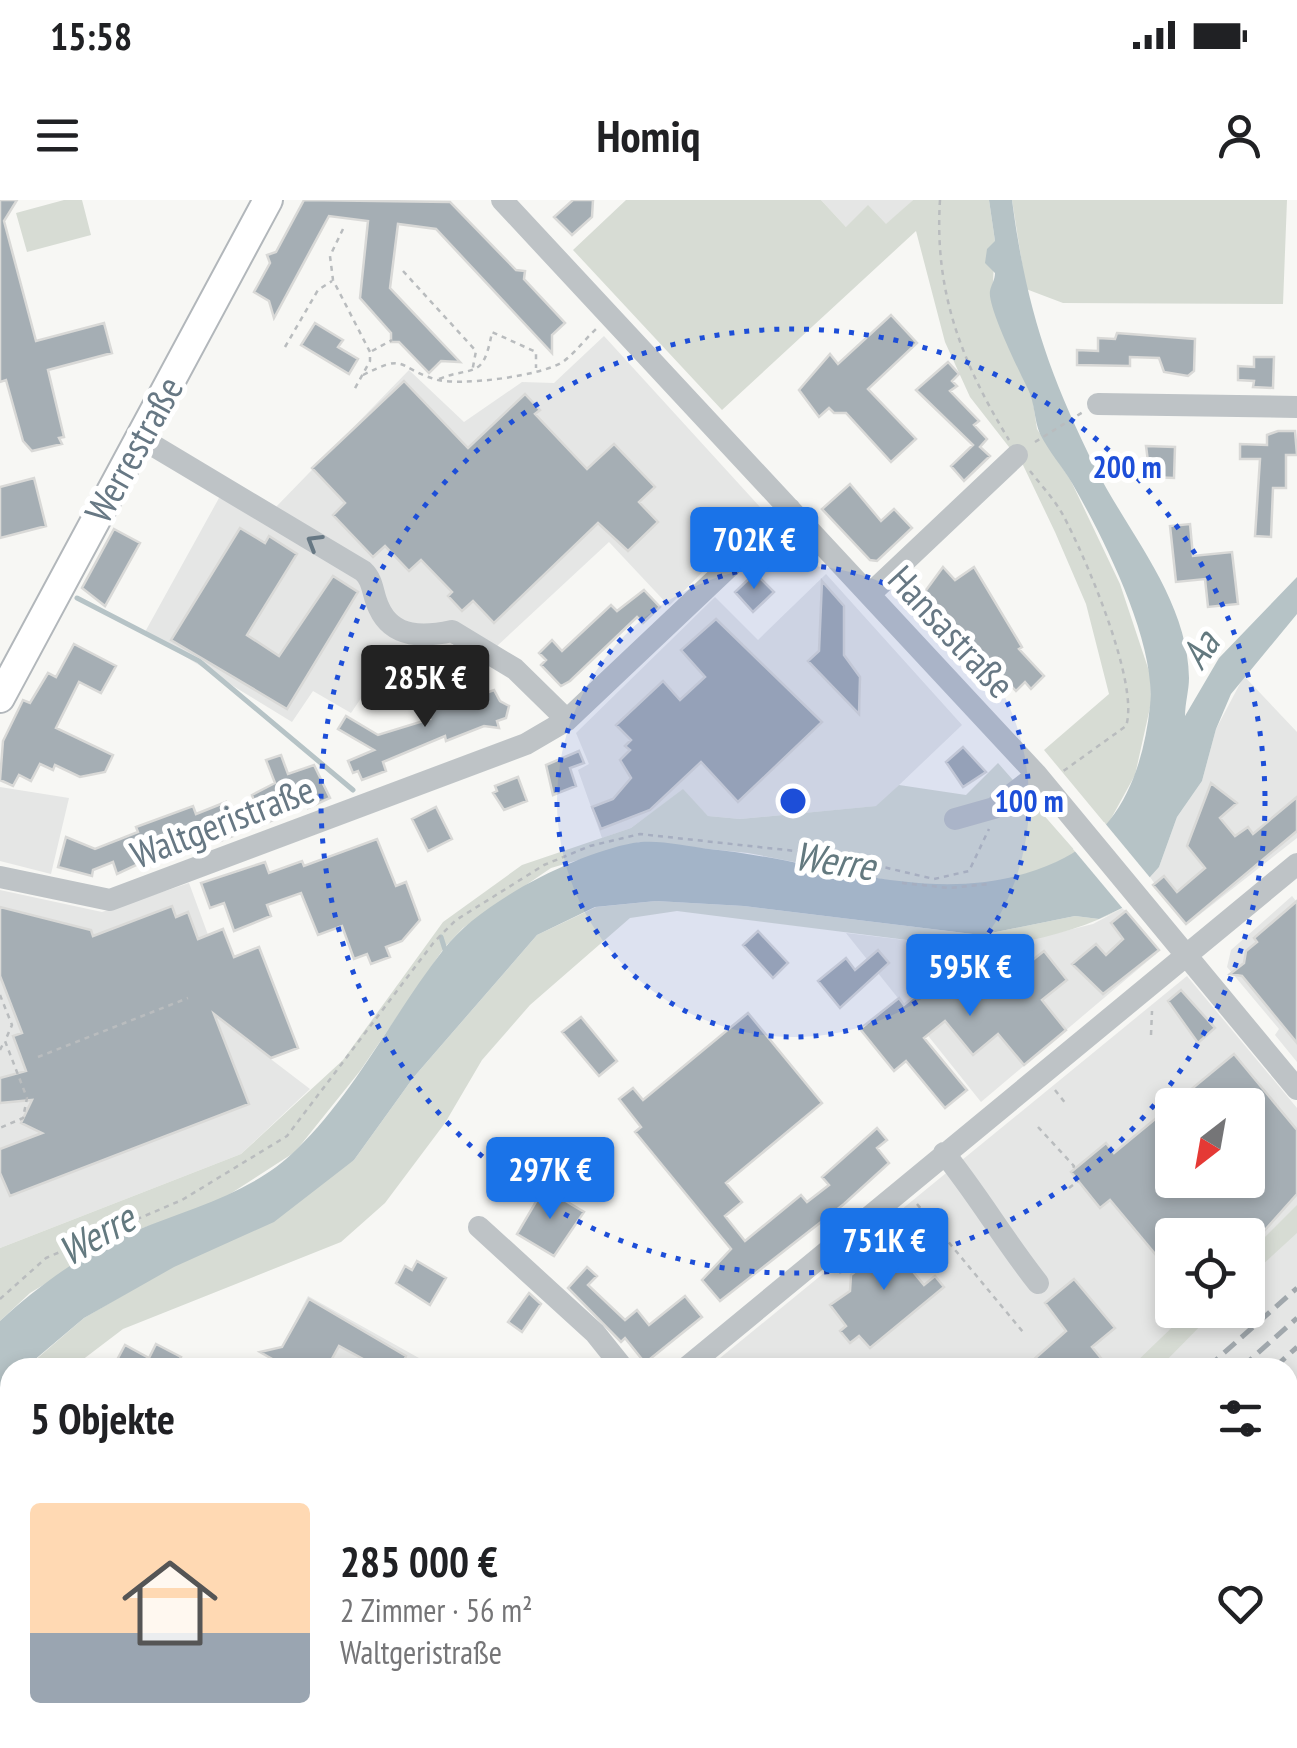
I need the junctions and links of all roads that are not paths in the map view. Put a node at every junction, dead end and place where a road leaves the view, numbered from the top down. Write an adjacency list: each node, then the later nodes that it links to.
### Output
1 (268, 200): 5 (main road, Werrestraße)
2 (502, 200): 7 (street, Hansastraße)
3 (1092, 407): 4 (street)
4 (1297, 407)
5 (139, 437): 9 (main road, Werrestraße); 10 (street, one-way to 5)
6 (1020, 452): 8 (street)
7 (790, 509): 8 (street, Hansastraße); 10 (street, Waltgeristraße)
8 (870, 594): 11 (street, Hansastraße)
9 (2, 689)
10 (567, 720): 14 (street, Waltgeristraße)
11 (1044, 783): 12 (street); 15 (street, Hansastraße)
12 (955, 819)
13 (1297, 864): 15 (street)
14 (0, 876)
15 (1186, 955): 16 (street, Hansastraße); 17 (street)
16 (1297, 1089)
17 (944, 1153): 19 (street); 21 (street)
18 (479, 1227): 20 (street)
19 (1038, 1282)
20 (615, 1358)
21 (698, 1358)

